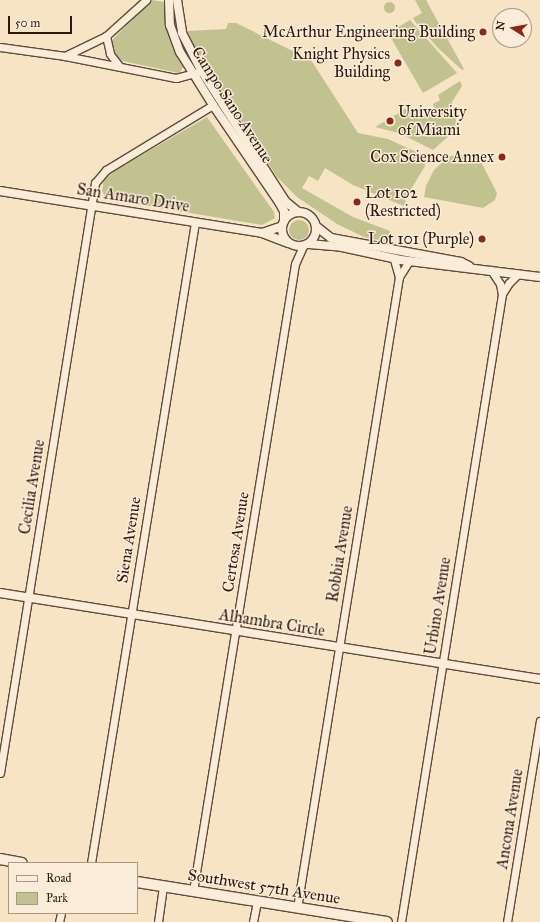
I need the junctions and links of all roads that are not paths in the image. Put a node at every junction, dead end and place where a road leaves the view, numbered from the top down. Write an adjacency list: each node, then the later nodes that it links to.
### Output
1 (146, 0): 4 (street)
2 (168, 0): 8 (street, Campo Sano Avenue)
3 (177, 0): 8 (street, Campo Sano Avenue)
4 (106, 36): 6 (street); 7 (street)
5 (0, 47): 6 (street)
6 (65, 56): 7 (street)
7 (119, 66): 8 (street)
8 (197, 72): 9 (street, Campo Sano Avenue); 12 (street, Campo Sano Avenue)
9 (213, 105): 11 (street, Cecilia Avenue); 14 (street, Campo Sano Avenue)
10 (0, 191): 11 (street, San Amaro Drive)
11 (91, 205): 13 (street, San Amaro Drive); 30 (street, Cecilia Avenue)
12 (298, 212): 14 (street); 15 (street)
13 (195, 222): 16 (street, San Amaro Drive); 31 (street, Siena Avenue)
14 (283, 224): 16 (street, San Amaro Drive); 17 (street)
15 (316, 227): 18 (street); 19 (street)
16 (262, 233): 17 (street, San Amaro Drive)
17 (288, 243): 18 (street)
18 (306, 245): 20 (street); 32 (street, Certosa Avenue)
19 (402, 252): 20 (street); 23 (street)
20 (382, 256): 21 (street)
21 (394, 259): 22 (street); 26 (street, Robbia Avenue)
22 (409, 261): 23 (street); 26 (street, Robbia Avenue)
23 (469, 266): 24 (street)
24 (491, 270): 25 (street); 28 (street)
25 (518, 274): 27 (street); 28 (street, Urbino Avenue)
26 (399, 277): 33 (street, Robbia Avenue)
27 (540, 277)
28 (502, 294): 34 (street, Urbino Avenue)
29 (0, 593): 30 (street, Alhambra Circle)
30 (28, 597): 31 (street, Alhambra Circle); 37 (street, Cecilia Avenue)
31 (131, 614): 32 (street, Alhambra Circle); 40 (street, Siena Avenue)
32 (236, 631): 33 (street, Alhambra Circle); 43 (street, Certosa Avenue)
33 (339, 648): 34 (street, Alhambra Circle); 45 (street, Robbia Avenue)
34 (443, 664): 35 (street, Alhambra Circle); 50 (street, Urbino Avenue)
35 (540, 680)
36 (540, 721): 51 (street, Ancona Avenue)
37 (0, 773)
38 (0, 859): 39 (main road)
39 (16, 862)
40 (92, 862)
41 (138, 882): 42 (main road, Southwest 57th Avenue)
42 (163, 886): 43 (main road, Southwest 57th Avenue); 47 (street)
43 (193, 891): 44 (main road, Southwest 57th Avenue)
44 (257, 901): 45 (main road, Southwest 57th Avenue); 48 (street)
45 (297, 908): 46 (main road, Southwest 57th Avenue)
46 (367, 920): 49 (main road, Southwest 57th Avenue)
47 (158, 922)
48 (253, 922)
49 (387, 922)
50 (401, 922)
51 (507, 922)

